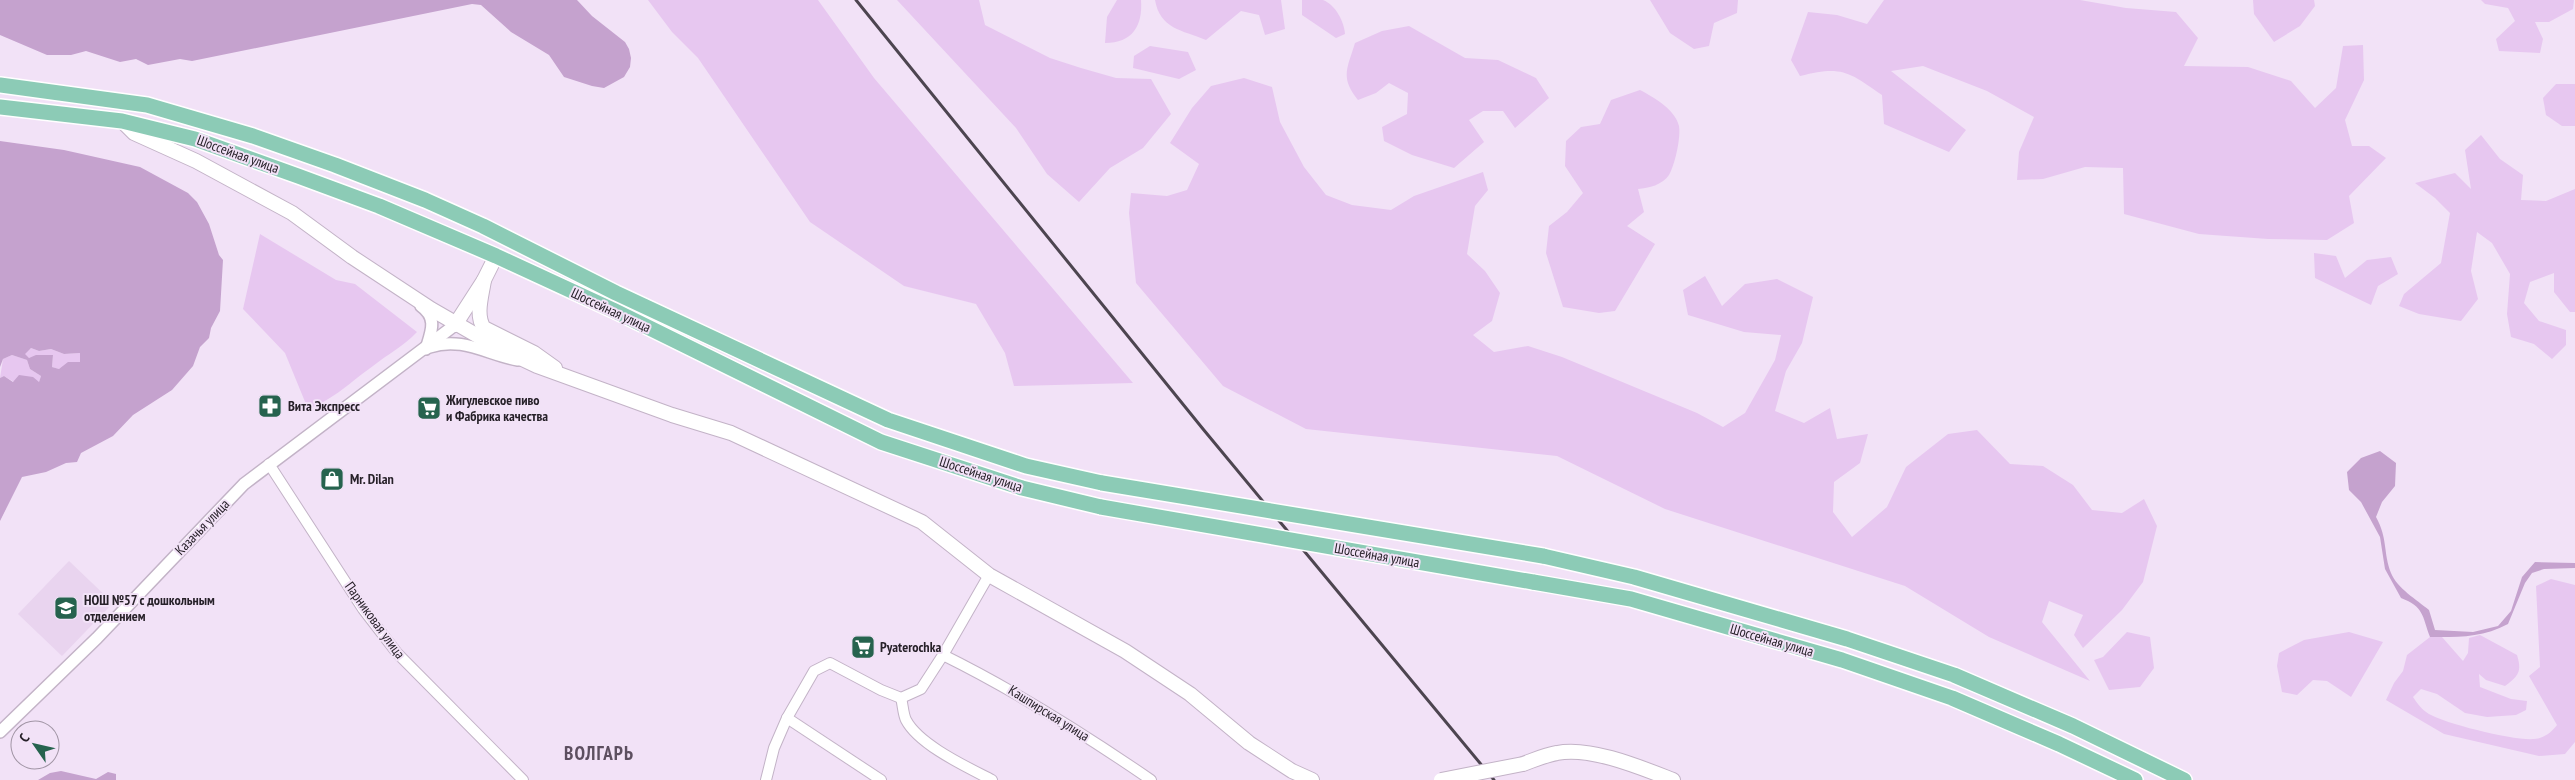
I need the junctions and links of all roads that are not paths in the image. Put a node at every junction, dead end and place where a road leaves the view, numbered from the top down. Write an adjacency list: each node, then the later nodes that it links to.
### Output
1 (0, 85): 4 (main road, Шоссейная улица)
2 (0, 107): 3 (main road)
3 (122, 121): 5 (main road, Шоссейная улица); 6 (main road, Шоссейная улица)
4 (505, 236): 5 (main road, Казачья улица); 27 (main road, Шоссейная улица, bridge)
5 (496, 256): 7 (main road, Казачья улица); 26 (main road, Шоссейная улица, bridge)
6 (352, 257): 8 (main road, Шоссейная улица); 9 (street, Шоссейная улица)
7 (484, 280): 8 (main road, Казачья улица); 11 (main road, Шоссейная улица)
8 (455, 325): 9 (street, Казачья улица); 10 (main road, Шоссейная улица)
9 (426, 349): 10 (street, Казачья улица); 12 (street, Казачья улица)
10 (529, 362): 11 (main road, Шоссейная улица)
11 (571, 378): 13 (main road, Шоссейная улица)
12 (269, 464): 17 (street, Казачья улица); 18 (street, Парниковая улица)
13 (989, 575): 14 (street); 23 (main road, Шоссейная улица)
14 (943, 655): 15 (street); 22 (street, Кашпирская улица)
15 (901, 698): 16 (street); 21 (street)
16 (787, 718): 19 (street); 20 (street)
17 (0, 732)
18 (522, 780)
19 (766, 780)
20 (881, 780)
21 (992, 780)
22 (1151, 780)
23 (1312, 780)
24 (1442, 780): 25 (main road, bridge)
25 (1673, 780)
26 (2135, 780)
27 (2184, 780)

